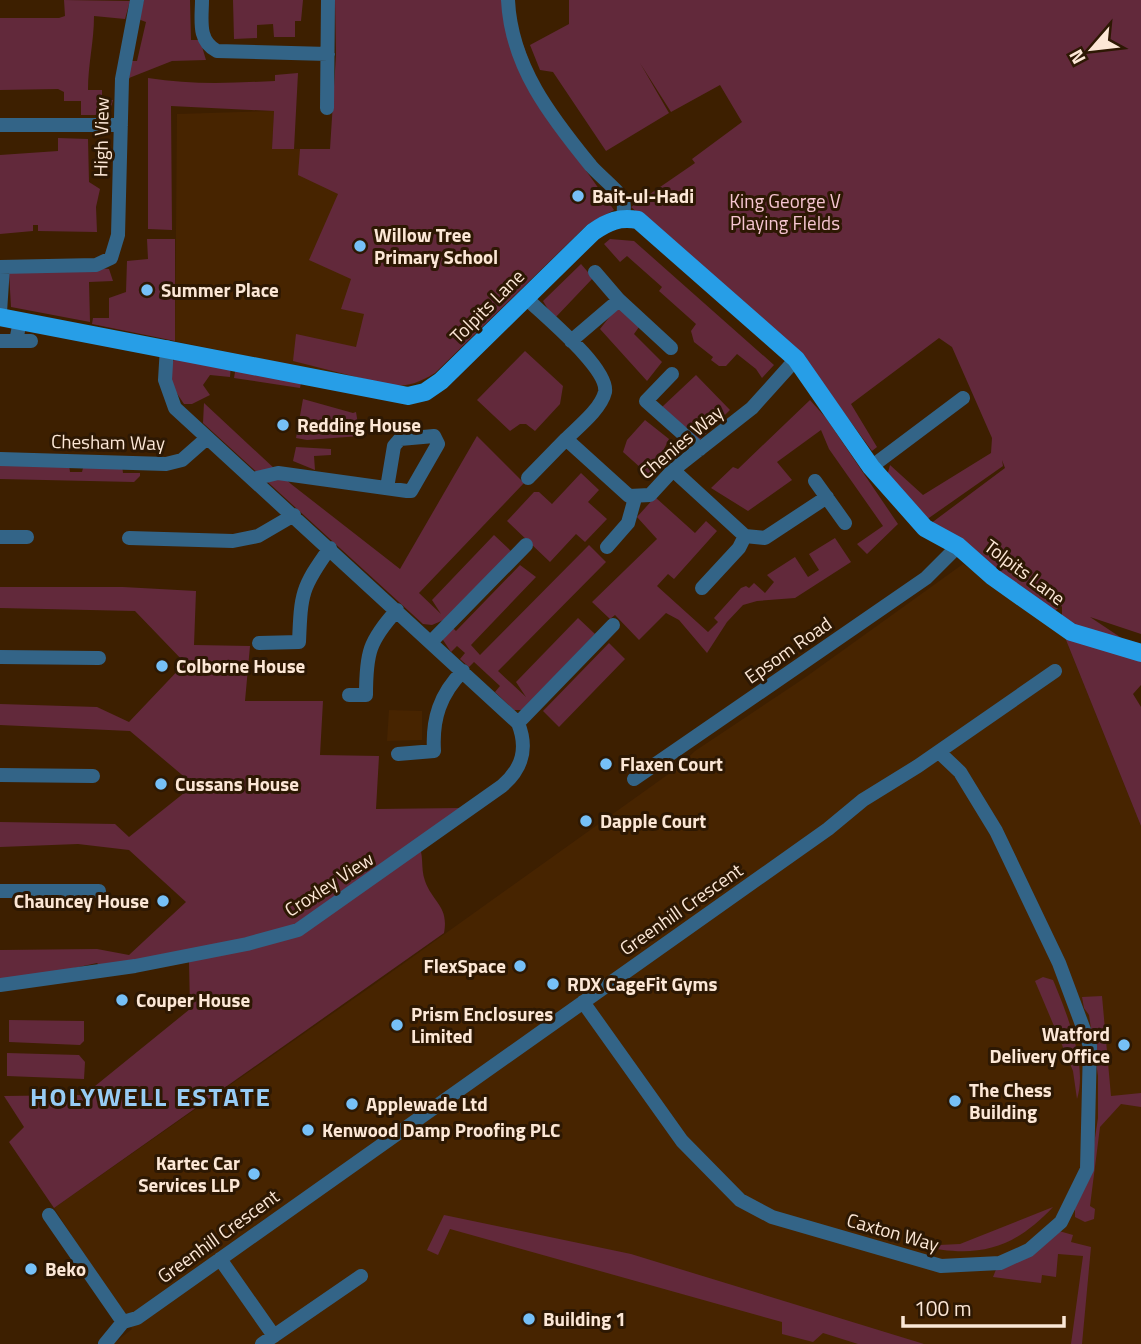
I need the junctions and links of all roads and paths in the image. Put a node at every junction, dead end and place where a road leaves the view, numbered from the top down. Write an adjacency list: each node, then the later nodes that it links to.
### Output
1 (137, 0): 8 (street, High View)
2 (202, 0): 5 (street)
3 (328, 0): 5 (street)
4 (508, 0): 9 (street)
5 (328, 54): 6 (street)
6 (327, 108)
7 (0, 125): 8 (street)
8 (121, 125): 10 (street, High View)
9 (623, 218): 12 (main road, Tolpits Lane); 22 (main road, Tolpits Lane)
10 (1, 267): 14 (street)
11 (595, 272): 13 (street)
12 (525, 297): 19 (street); 20 (main road, Tolpits Lane)
13 (619, 300): 19 (street); 21 (street)
14 (0, 314): 15 (main road, Tolpits Lane)
15 (20, 321): 17 (street); 20 (main road, Tolpits Lane)
16 (0, 341): 17 (street)
17 (16, 341): 18 (street)
18 (31, 341)
19 (571, 341): 26 (street)
20 (167, 347): 25 (street)
21 (671, 348)
22 (796, 359): 27 (street, Chenies Way); 29 (main road, Tolpits Lane)
23 (671, 374): 27 (street)
24 (963, 398): 29 (street)
25 (207, 438): 28 (street, Chesham Way); 32 (street)
26 (566, 439): 31 (street); 36 (street, Chenies Way)
27 (700, 449): 30 (street, Chenies Way)
28 (0, 459)
29 (871, 467): 44 (main road, Tolpits Lane)
30 (673, 470): 36 (street, Chenies Way); 39 (street)
31 (528, 478)
32 (253, 479): 34 (street); 37 (street)
33 (815, 481): 35 (street)
34 (387, 488)
35 (827, 497): 38 (street); 39 (street)
36 (635, 498): 45 (street)
37 (294, 515): 42 (street); 46 (street)
38 (845, 523)
39 (745, 536): 47 (street)
40 (0, 537): 41 (street)
41 (27, 537)
42 (129, 538)
43 (526, 545): 50 (street)
44 (958, 546): 52 (main road, Tolpits Lane); 63 (street, Epsom Road)
45 (607, 547)
46 (330, 548): 48 (street); 51 (street)
47 (702, 588)
48 (397, 610): 50 (street); 57 (street)
49 (613, 625): 58 (street)
50 (432, 641): 55 (street)
51 (259, 643)
52 (1141, 653)
53 (0, 657): 54 (street)
54 (99, 659)
55 (463, 671): 58 (street); 60 (street)
56 (1055, 671): 59 (street, Greenhill Crescent)
57 (349, 695)
58 (518, 723): 66 (street, Croxley View)
59 (939, 752): 67 (street, Greenhill Crescent); 67 (street, Caxton Way)
60 (398, 754)
61 (0, 775): 62 (street)
62 (93, 776)
63 (634, 779)
64 (0, 891): 65 (street)
65 (99, 891)
66 (0, 985)
67 (583, 1002): 69 (street, Greenhill Crescent)
68 (49, 1215): 71 (street)
69 (220, 1259): 71 (street, Greenhill Crescent); 72 (street)
70 (361, 1276): 72 (street)
71 (123, 1322): 73 (street, Greenhill Crescent)
72 (268, 1340)
73 (105, 1344)

